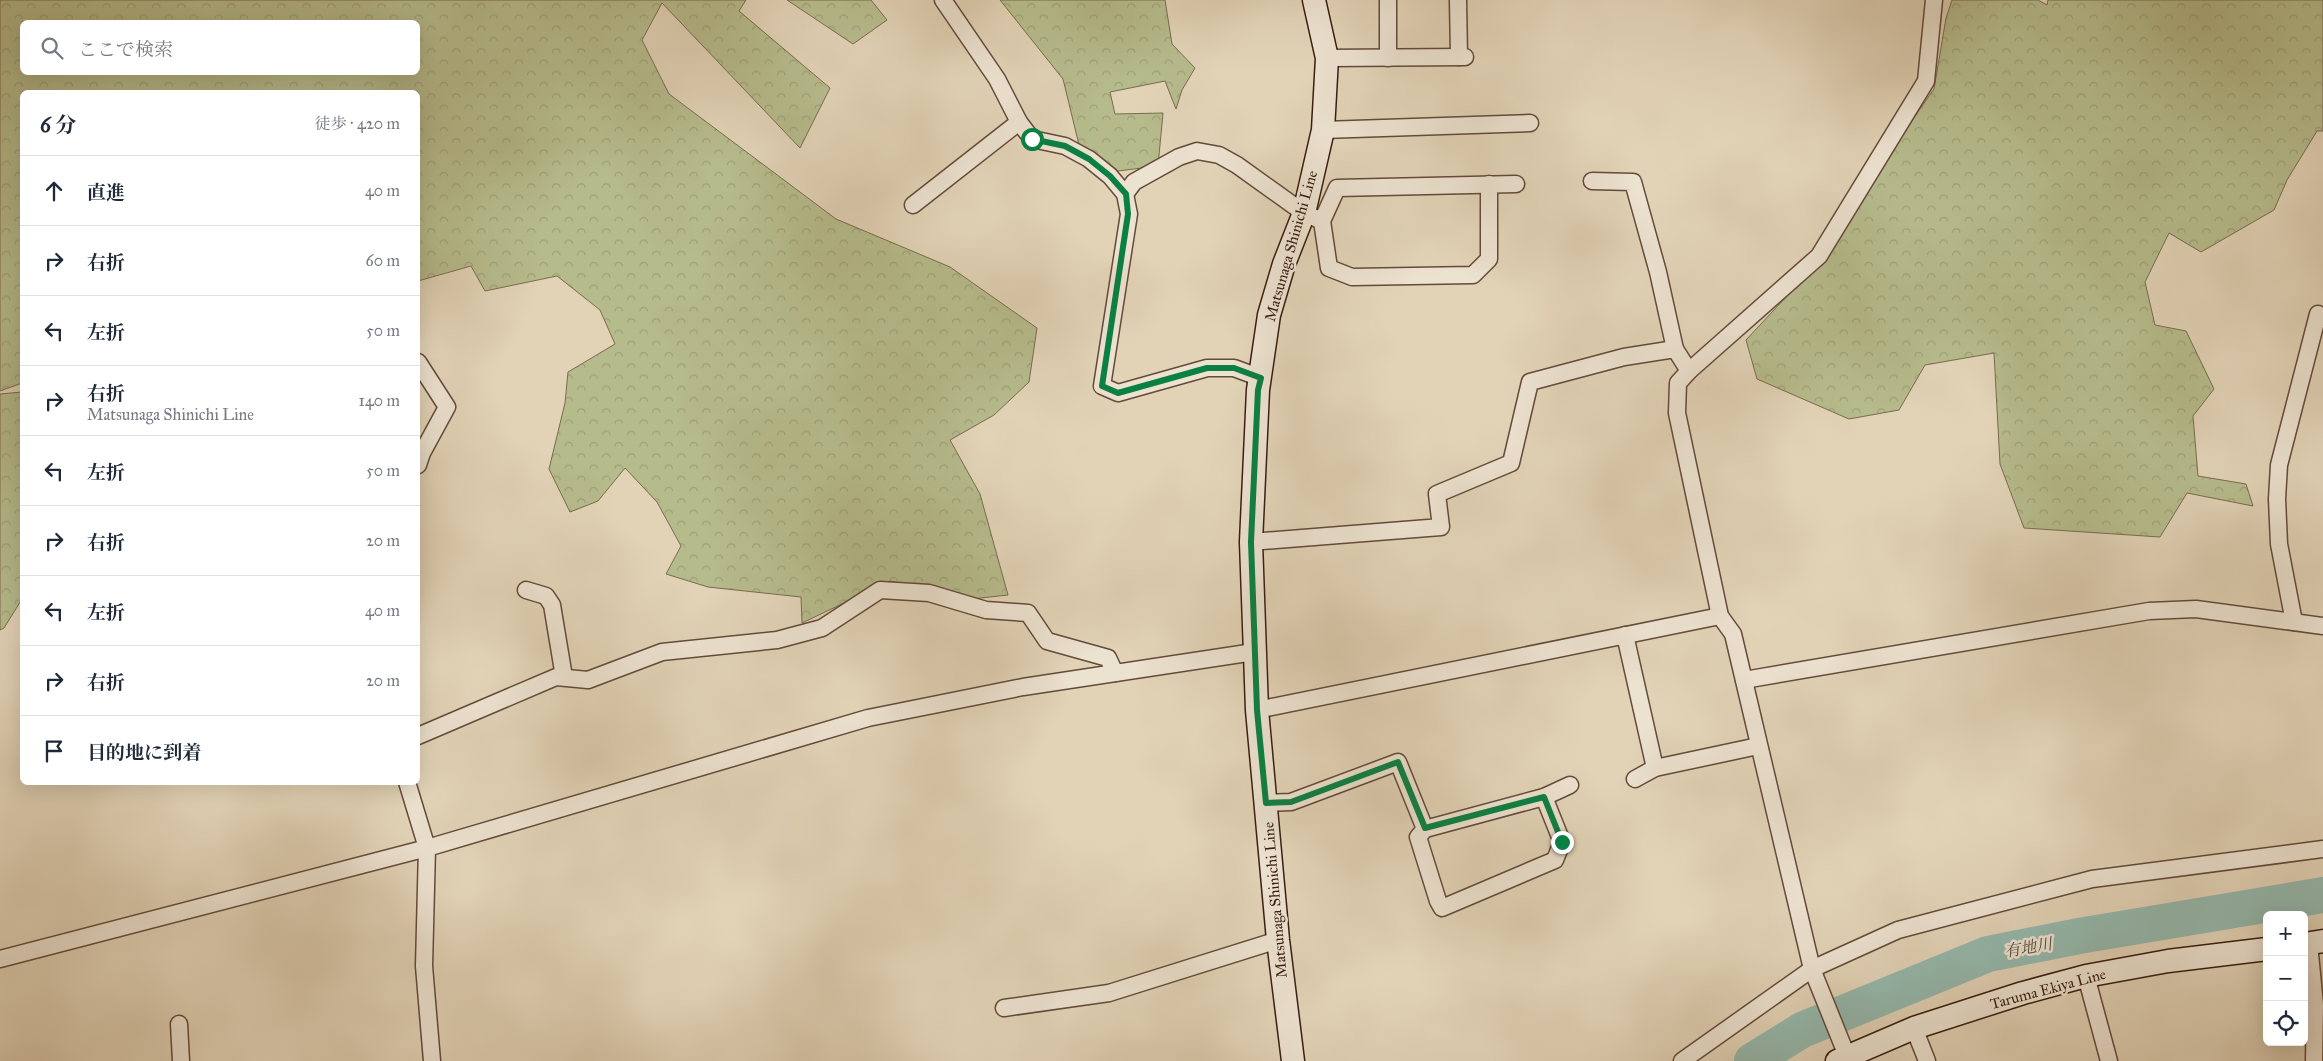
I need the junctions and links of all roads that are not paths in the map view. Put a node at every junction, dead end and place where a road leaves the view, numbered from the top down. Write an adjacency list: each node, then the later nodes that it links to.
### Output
1 (943, 0): 8 (street)
2 (1314, 0): 6 (main road, Matsunaga Shinichi Line)
3 (1388, 0): 7 (street)
4 (1458, 0): 7 (street)
5 (1934, 0): 20 (street)
6 (1327, 58): 7 (street); 10 (main road, Matsunaga Shinichi Line)
7 (1388, 58)
8 (1018, 122): 14 (street); 15 (street)
9 (1530, 123): 10 (street)
10 (1323, 130): 16 (main road, Matsunaga Shinichi Line)
11 (1592, 181): 18 (street)
12 (1488, 184): 13 (street); 16 (street); 16 (street)
13 (1516, 184)
14 (1126, 194): 16 (street); 21 (street)
15 (913, 205)
16 (1313, 217): 21 (main road, Matsunaga Shinichi Line)
17 (2318, 314): 26 (street)
18 (1675, 349): 20 (street); 23 (street)
19 (420, 365): 22 (street)
20 (1689, 370): 25 (street)
21 (1261, 378): 23 (main road, Matsunaga Shinichi Line)
22 (420, 454)
23 (1251, 542): 29 (main road, Matsunaga Shinichi Line)
24 (526, 590): 31 (street)
25 (1720, 616): 28 (street); 32 (street)
26 (2294, 622): 27 (street); 32 (street)
27 (2323, 626)
28 (1625, 636): 33 (street); 36 (street)
29 (1254, 652): 30 (street); 33 (main road, Matsunaga Shinichi Line)
30 (1115, 673): 31 (street); 43 (street)
31 (564, 677): 34 (street)
32 (1744, 680): 35 (street)
33 (1257, 710): 41 (main road, Matsunaga Shinichi Line)
34 (420, 735)
35 (1758, 746): 36 (street); 49 (street)
36 (1655, 768): 37 (street)
37 (1635, 779)
38 (408, 785): 43 (street)
39 (1570, 785): 40 (street)
40 (1544, 797): 42 (street); 42 (street)
41 (1266, 803): 42 (street); 45 (main road, Matsunaga Shinichi Line)
42 (1425, 828)
43 (427, 848): 48 (street); 56 (street)
44 (2323, 849): 49 (street)
45 (1278, 940): 51 (street); 57 (main road, Matsunaga Shinichi Line)
46 (2312, 943): 61 (street)
47 (2263, 949): 50 (main road, Taruma Ekiya Line)
48 (0, 959)
49 (1812, 969): 54 (street); 58 (street)
50 (2086, 976): 53 (main road, Taruma Ekiya Line); 60 (street)
51 (1004, 1008)
52 (179, 1024): 55 (street)
53 (1914, 1028): 54 (main road, Taruma Ekiya Line); 59 (street)
54 (1842, 1059)
55 (181, 1061)
56 (432, 1061)
57 (1293, 1061)
58 (1682, 1061)
59 (1927, 1061)
60 (2109, 1061)
61 (2314, 1061)

